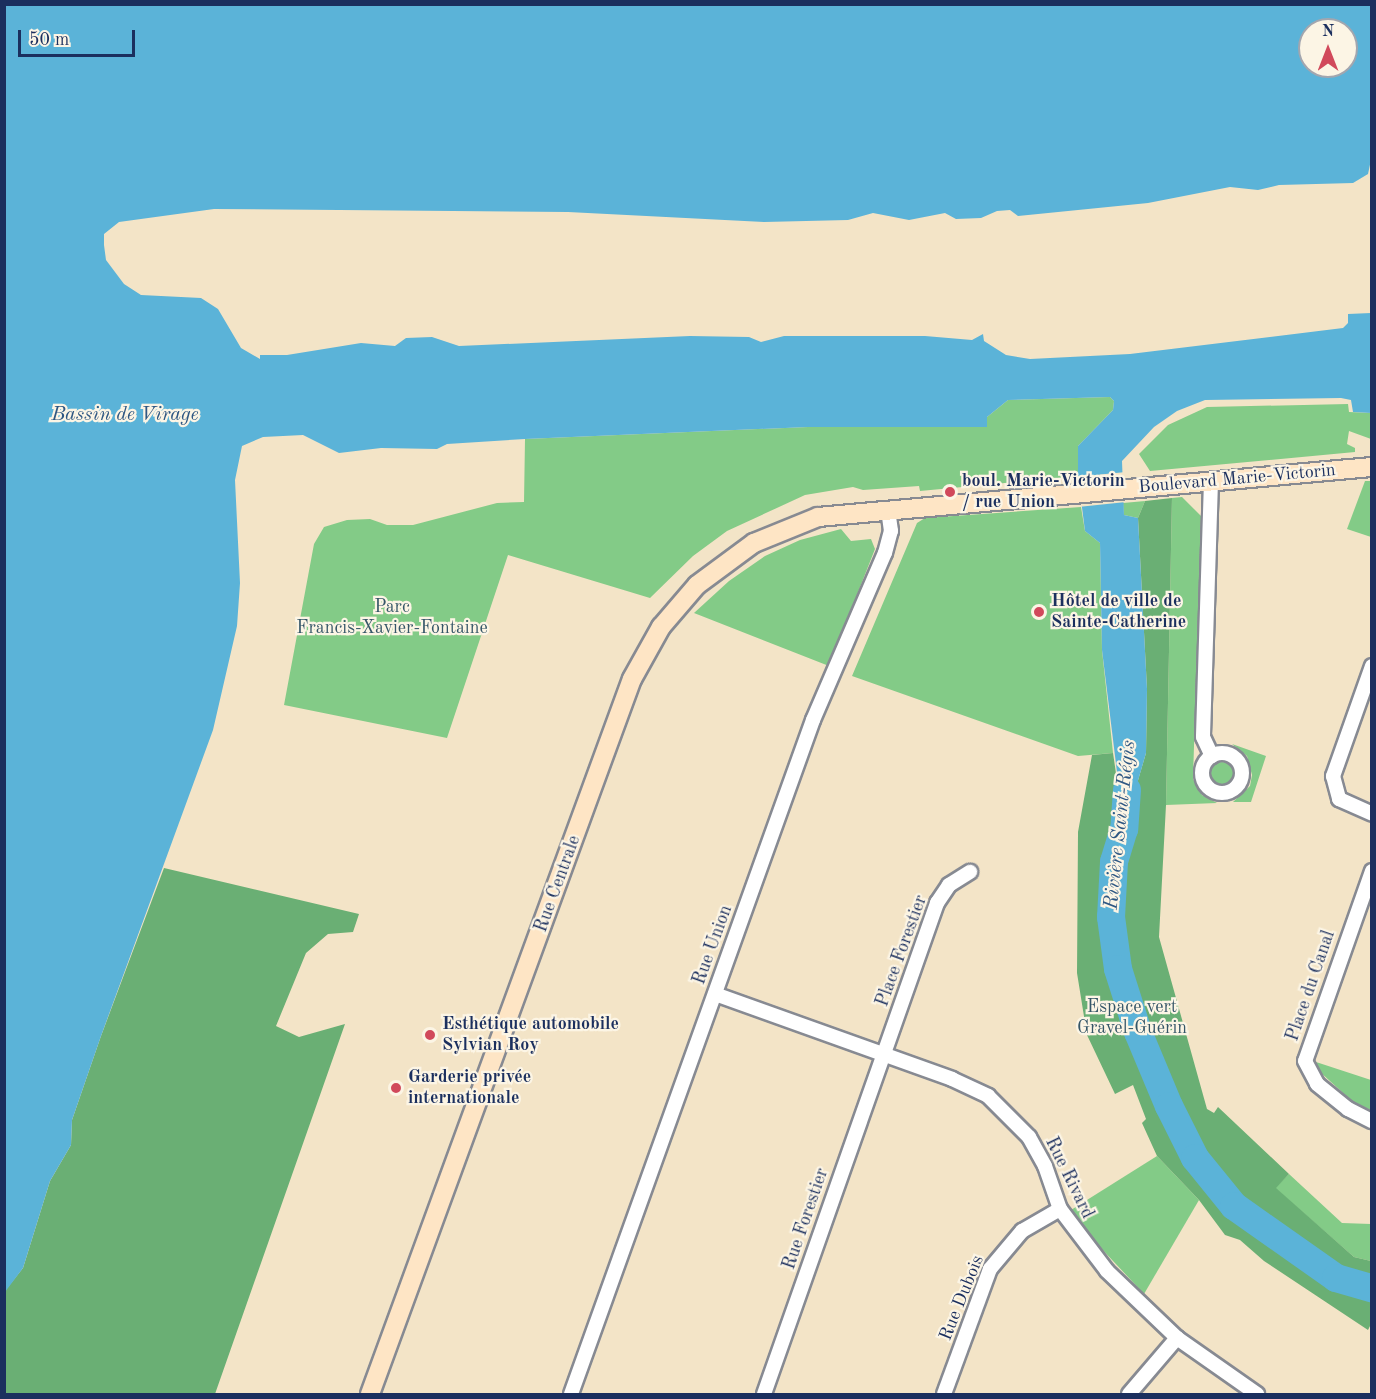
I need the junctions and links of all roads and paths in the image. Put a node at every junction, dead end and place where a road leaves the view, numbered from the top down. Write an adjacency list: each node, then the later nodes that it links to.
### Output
1 (1371, 467): 2 (street, Boulevard Marie-Victorin)
2 (1211, 481): 3 (street, Boulevard Marie-Victorin); 5 (street)
3 (888, 510): 9 (street, Rue Union); 14 (street, Rue Centrale)
4 (1371, 666): 6 (street)
5 (1212, 756)
6 (1371, 814)
7 (1371, 871): 11 (street, Place du Canal)
8 (970, 872): 10 (street, Place Forestier)
9 (715, 994): 10 (street, Rue Rivard); 15 (street, Rue Union)
10 (882, 1055): 12 (street, Rue Rivard); 16 (street, Rue Forestier)
11 (1371, 1121)
12 (1060, 1209): 13 (street, Rue Rivard); 17 (street, Rue Dubois)
13 (1177, 1338): 18 (street); 19 (street, Rue Rivard)
14 (370, 1395)
15 (571, 1395)
16 (764, 1395)
17 (944, 1395)
18 (1130, 1395)
19 (1257, 1395)

